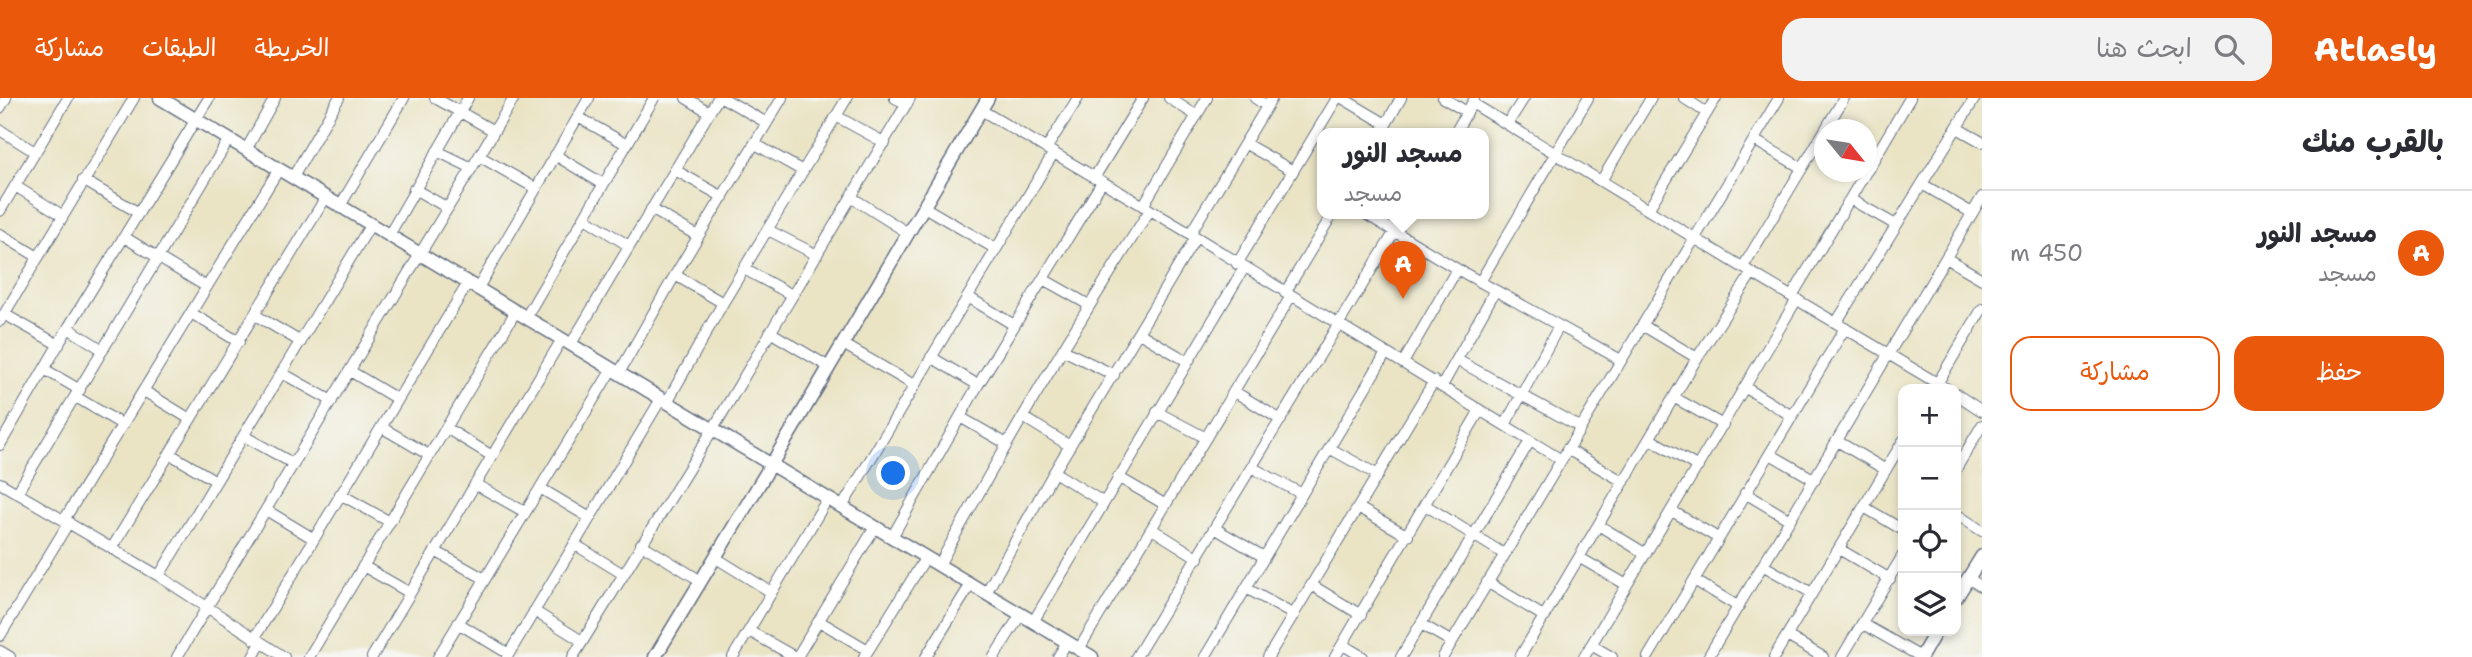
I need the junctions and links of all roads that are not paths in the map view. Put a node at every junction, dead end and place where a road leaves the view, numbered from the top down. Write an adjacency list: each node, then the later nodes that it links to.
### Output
1 (6, 98): 40 (street)
2 (68, 98): 70 (street)
3 (134, 98): 82 (street)
4 (160, 98): 49 (street)
5 (209, 98): 49 (street)
6 (275, 98): 68 (street)
7 (339, 98): 81 (street)
8 (404, 98): 96 (street)
9 (435, 98): 42 (street)
10 (468, 98): 42 (street)
11 (514, 98): 57 (street)
12 (589, 98): 47 (street)
13 (654, 98): 63 (street)
14 (686, 98): 43 (street)
15 (720, 98): 43 (street); 50 (street)
16 (782, 98): 50 (street)
17 (847, 98): 45 (street)
18 (895, 98): 37 (street)
19 (988, 98): 41 (street)
20 (1078, 98): 71 (street)
21 (1143, 98): 83 (street)
22 (1169, 98): 46 (street)
23 (1207, 98): 46 (street)
24 (1255, 98): 38 (street)
25 (1339, 98): 52 (street); 53 (street)
26 (1401, 98): 53 (street)
27 (1443, 98): 39 (street)
28 (1524, 98): 51 (street)
29 (1588, 98): 72 (street)
30 (1651, 98): 84 (street)
31 (1684, 98): 44 (street)
32 (1716, 98): 44 (street)
33 (1779, 98): 60 (street)
34 (1844, 98): 48 (street)
35 (1910, 98): 66 (street)
36 (1975, 98): 55 (street)
37 (909, 101): 62 (street)
38 (1270, 102): 65 (street)
39 (1472, 104): 51 (street); 54 (street)
40 (0, 108)
41 (981, 110): 71 (street); 97 (street)
42 (460, 112): 57 (street); 69 (street)
43 (709, 112): 78 (street)
44 (1707, 113): 101 (street)
45 (836, 116): 62 (street); 79 (street)
46 (1197, 116): 99 (street)
47 (578, 117): 63 (street); 73 (street)
48 (1832, 119)
49 (197, 120): 58 (street); 103 (street)
50 (767, 123): 64 (street)
51 (1508, 123): 72 (street)
52 (1324, 128)
53 (1383, 128)
54 (1458, 128)
55 (1957, 128): 61 (street); 87 (street)
56 (0, 130): 70 (street)
57 (494, 131): 74 (street)
58 (229, 139): 68 (street); 126 (street)
59 (1317, 140): 80 (street)
60 (1754, 140): 76 (street); 120 (street)
61 (1982, 142)
62 (885, 143): 93 (street)
63 (626, 144): 86 (street)
64 (755, 144): 79 (street); 92 (street)
65 (1246, 144): 80 (street); 118 (street)
66 (1877, 145)
67 (1814, 148): 76 (street)
68 (246, 150): 77 (street)
69 (437, 151): 75 (street); 90 (street)
70 (35, 152): 88 (street)
71 (1050, 152): 83 (street); 122 (street)
72 (1556, 153): 84 (street); 135 (street)
73 (555, 155): 86 (street); 89 (street)
74 (479, 156): 75 (street); 89 (street)
75 (472, 168): 98 (street)
76 (1802, 168): 131 (street)
77 (279, 169): 81 (street); 137 (street)
78 (675, 170): 92 (street); 100 (street)
79 (803, 171): 112 (street)
80 (1293, 171): 128 (street)
81 (293, 177): 91 (street)
82 (83, 180): 103 (street); 105 (street)
83 (1098, 180): 99 (street); 133 (street)
84 (1601, 181): 101 (street)
85 (1859, 182): 95 (street)
86 (603, 184): 106 (street)
87 (1922, 184): 104 (street); 111 (street)
88 (15, 186): 102 (street); 105 (street)
89 (535, 188): 136 (street)
90 (414, 189): 98 (street); 116 (street)
91 (326, 197): 96 (street); 148 (street)
92 (723, 197): 117 (street)
93 (851, 197): 113 (street); 124 (street)
94 (1982, 197): 104 (street)
95 (1850, 198): 111 (street); 142 (street)
96 (341, 206): 110 (street)
97 (924, 207): 113 (street); 122 (street)
98 (448, 208): 123 (street)
99 (1146, 208): 118 (street); 144 (street)
100 (652, 209): 117 (street); 121 (street)
101 (1648, 210): 120 (street)
102 (0, 211)
103 (139, 212): 119 (street)
104 (1972, 213): 127 (street)
105 (62, 215): 125 (street)
106 (585, 218): 121 (street); 147 (street)
107 (1331, 219): 140 (street)
108 (1373, 219): 114 (street)
109 (1402, 219): 114 (street)
110 (371, 224): 116 (street); 159 (street)
111 (1896, 225): 153 (street)
112 (768, 230): 124 (street); 129 (street)
113 (908, 233): 161 (street)
114 (1394, 233): 130 (street); 150 (street)
115 (0, 234): 125 (street)
116 (389, 235): 123 (street)
117 (698, 236): 132 (street)
118 (1193, 236): 128 (street); 157 (street)
119 (124, 237): 126 (street); 155 (street)
120 (1694, 238): 131 (street); 152 (street)
121 (629, 246): 160 (street)
122 (996, 249): 141 (street)
123 (421, 254): 136 (street); 176 (street)
124 (817, 255): 139 (street)
125 (38, 257): 149 (street)
126 (159, 257): 137 (street); 163 (street)
127 (1946, 258): 134 (street); 166 (street)
128 (1241, 266): 140 (street); 171 (street)
129 (744, 269): 139 (street); 143 (street)
130 (1457, 269): 135 (street); 172 (street)
131 (1747, 270): 142 (street); 168 (street)
132 (675, 275): 143 (street); 175 (street)
133 (1043, 279): 144 (street); 151 (street)
134 (1982, 279)
135 (1480, 282): 138 (street)
136 (473, 286): 147 (street); 191 (street)
137 (207, 287): 146 (street)
138 (1495, 291): 154 (street); 169 (street)
139 (792, 295): 156 (street)
140 (1288, 295): 150 (street); 186 (street)
141 (968, 297): 151 (street); 167 (street)
142 (1795, 298): 153 (street); 184 (street)
143 (723, 303): 192 (street)
144 (1089, 305): 164 (street)
145 (1982, 309): 181 (street)
146 (191, 313): 158 (street); 185 (street)
147 (521, 314): 160 (street); 208 (street)
148 (255, 315): 158 (street); 159 (street)
149 (2, 318): 162 (street)
150 (1338, 324): 165 (street); 201 (street)
151 (1014, 325): 183 (street)
152 (1642, 325): 168 (street); 170 (street)
153 (1841, 325): 166 (street); 197 (street)
154 (1559, 326): 170 (street); 188 (street)
155 (68, 328): 162 (street); 163 (street)
156 (770, 332): 173 (street); 209 (street)
157 (1139, 333): 171 (street); 178 (street)
158 (239, 342): 200 (street)
159 (301, 342): 177 (street)
160 (567, 342): 175 (street); 224 (street)
161 (843, 344): 173 (street); 182 (street)
162 (59, 345): 174 (street)
163 (103, 349): 187 (street)
164 (1063, 350): 178 (street); 199 (street)
165 (1386, 353): 172 (street); 219 (street)
166 (1888, 354): 180 (street); 214 (street)
167 (931, 357): 182 (street); 183 (street)
168 (1697, 358): 190 (street)
169 (1457, 360): 179 (street); 188 (street)
170 (1621, 360): 207 (street)
171 (1187, 361): 196 (street)
172 (1404, 363): 179 (street)
173 (829, 367): 228 (street)
174 (44, 369): 187 (street); 215 (street)
175 (616, 371): 192 (street); 240 (street)
176 (350, 372): 191 (street); 193 (street)
177 (282, 373): 193 (street); 210 (street)
178 (1114, 375): 217 (street)
179 (1438, 384): 194 (street); 233 (street)
180 (1933, 384)
181 (1937, 384)
182 (914, 385): 249 (street)
183 (978, 385): 198 (street)
184 (1746, 388): 197 (street); 204 (street)
185 (144, 391): 200 (street); 202 (street)
186 (1235, 392): 201 (street); 211 (street)
187 (78, 393): 202 (street); 241 (street)
188 (1521, 395): 203 (street); 207 (street)
189 (1961, 397): 195 (street)
190 (1675, 398): 204 (street); 212 (street)
191 (397, 399): 206 (street)
192 (664, 400): 209 (street); 256 (street)
193 (332, 401): 227 (street)
194 (1480, 410): 203 (street); 248 (street)
195 (1982, 411)
196 (1157, 412): 211 (street); 234 (street)
197 (1792, 416): 222 (street)
198 (960, 417): 216 (street); 268 (street)
199 (1023, 417): 216 (street); 217 (street)
200 (190, 419): 221 (street)
201 (1281, 420): 230 (street)
202 (123, 425): 258 (street)
203 (1505, 425): 213 (street)
204 (1723, 425): 229 (street)
205 (1982, 425): 226 (street)
206 (381, 427): 223 (street); 243 (street)
207 (1580, 427): 220 (street)
208 (446, 428): 223 (street); 224 (street)
209 (713, 429): 228 (street); 272 (street)
210 (244, 436): 227 (street); 236 (street)
211 (1206, 438): 247 (street)
212 (1650, 439): 229 (street); 237 (street)
213 (1530, 440): 225 (street); 266 (street)
214 (1838, 441): 231 (street); 235 (street)
215 (0, 444)
216 (1007, 444): 285 (street)
217 (1070, 446): 232 (street)
218 (1899, 447): 231 (street)
219 (1331, 449): 233 (street); 244 (street)
220 (1567, 449): 225 (street); 237 (street)
221 (170, 454): 236 (street); 273 (street)
222 (1770, 454): 235 (street); 242 (street)
223 (429, 455): 259 (street)
224 (492, 456): 239 (street)
225 (1560, 459): 276 (street)
226 (1961, 461)
227 (294, 464): 252 (street)
228 (772, 465): 245 (street); 281 (street)
229 (1698, 467): 253 (street)
230 (1253, 468): 244 (street); 264 (street)
231 (1886, 470): 250 (street)
232 (1054, 472): 246 (street); 304 (street)
233 (1378, 475): 251 (street)
234 (1118, 477): 246 (street); 247 (street)
235 (1815, 480): 257 (street)
236 (216, 481): 289 (street)
237 (1624, 482): 260 (street)
238 (0, 483): 241 (street)
239 (475, 484): 254 (street); 275 (street)
240 (540, 488): 254 (street); 256 (street)
241 (17, 493): 258 (street)
242 (1745, 493): 257 (street); 269 (street)
243 (340, 494): 259 (street); 270 (street)
244 (1302, 494): 280 (street)
245 (828, 498): 249 (street); 302 (street)
246 (1103, 502): 314 (street)
247 (1166, 505): 263 (street)
248 (1425, 505): 266 (street); 267 (street)
249 (842, 507): 261 (street)
250 (1864, 507): 262 (street); 274 (street)
251 (1359, 508): 267 (street); 298 (street)
252 (266, 510): 270 (street); 306 (street)
253 (1672, 510): 269 (street); 277 (street)
254 (525, 512): 291 (street)
255 (1961, 517): 265 (street)
256 (590, 518): 271 (street)
257 (1790, 520): 286 (street)
258 (66, 521): 273 (street); 319 (street)
259 (390, 522): 287 (street)
260 (1600, 526): 277 (street); 283 (street)
261 (875, 527): 268 (street); 313 (street)
262 (1898, 527)
263 (1152, 529): 282 (street); 328 (street)
264 (1216, 529): 280 (street); 282 (street)
265 (1982, 531)
266 (1474, 535): 276 (street); 316 (street)
267 (1408, 536): 311 (street)
268 (892, 537): 279 (street)
269 (1718, 538): 293 (street)
270 (314, 539): 322 (street)
271 (574, 544): 288 (street); 308 (street)
272 (641, 544): 288 (street); 294 (street)
273 (111, 548): 289 (street)
274 (1839, 549): 292 (street); 305 (street)
275 (435, 551): 291 (street); 303 (street)
276 (1504, 554): 295 (street)
277 (1646, 554): 297 (street)
278 (1982, 556): 290 (street)
279 (926, 557): 285 (street); 330 (street)
280 (1264, 557): 300 (street)
281 (716, 558): 294 (street); 302 (street)
282 (1198, 558): 347 (street)
283 (1580, 558): 297 (street); 312 (street)
284 (1898, 564): 292 (street)
285 (939, 565): 296 (street)
286 (1764, 565): 305 (street); 307 (street)
287 (363, 566): 303 (street); 336 (street)
288 (623, 574): 323 (street)
289 (159, 576): 306 (street)
290 (1968, 578): 299 (street); 301 (street)
291 (485, 579): 315 (street)
292 (1890, 579): 317 (street)
293 (1694, 580): 307 (street); 357 (street)
294 (701, 581): 340 (street)
295 (1488, 582): 312 (street); 325 (street)
296 (971, 584): 304 (street); 343 (street)
297 (1627, 585): 327 (street)
298 (1313, 586): 310 (street); 311 (street)
299 (1982, 587)
300 (1246, 588): 310 (street); 348 (street)
301 (1961, 590)
302 (771, 592): 318 (street)
303 (410, 593): 337 (street)
304 (986, 593): 309 (street)
305 (1812, 593): 320 (street)
306 (207, 607): 322 (street); 333 (street)
307 (1739, 607): 358 (street)
308 (534, 611): 323 (street); 331 (street)
309 (1021, 614): 314 (street); 344 (street)
310 (1294, 615): 349 (street)
311 (1361, 615): 326 (street)
312 (1545, 617): 354 (street)
313 (819, 621): 330 (street); 342 (street)
314 (1033, 622): 324 (street)
315 (458, 623): 331 (street); 338 (street)
316 (1421, 624): 325 (street); 352 (street)
317 (1863, 624): 361 (street); 362 (street)
318 (749, 631): 341 (street); 342 (street)
319 (0, 636)
320 (1787, 636): 359 (street); 360 (street)
321 (1933, 636): 362 (street)
322 (258, 641): 334 (street); 335 (street)
323 (582, 641): 339 (street)
324 (1067, 642): 328 (street); 345 (street)
325 (1452, 642): 353 (street)
326 (1343, 645): 350 (street); 351 (street)
327 (1591, 645): 355 (street); 356 (street)
328 (1079, 649): 346 (street)
329 (0, 651): 332 (street)
330 (866, 654)
331 (508, 655)
332 (10, 657)
333 (177, 657)
334 (253, 657)
335 (284, 657)
336 (309, 657)
337 (372, 657)
338 (438, 657)
339 (573, 657)
340 (655, 657)
341 (733, 657)
342 (796, 657)
343 (926, 657)
344 (994, 657)
345 (1058, 657)
346 (1092, 657)
347 (1136, 657)
348 (1205, 657)
349 (1268, 657)
350 (1335, 657)
351 (1363, 657)
352 (1401, 657)
353 (1443, 657)
354 (1520, 657)
355 (1584, 657)
356 (1612, 657)
357 (1648, 657)
358 (1708, 657)
359 (1774, 657)
360 (1823, 657)
361 (1842, 657)
362 (1921, 657)

